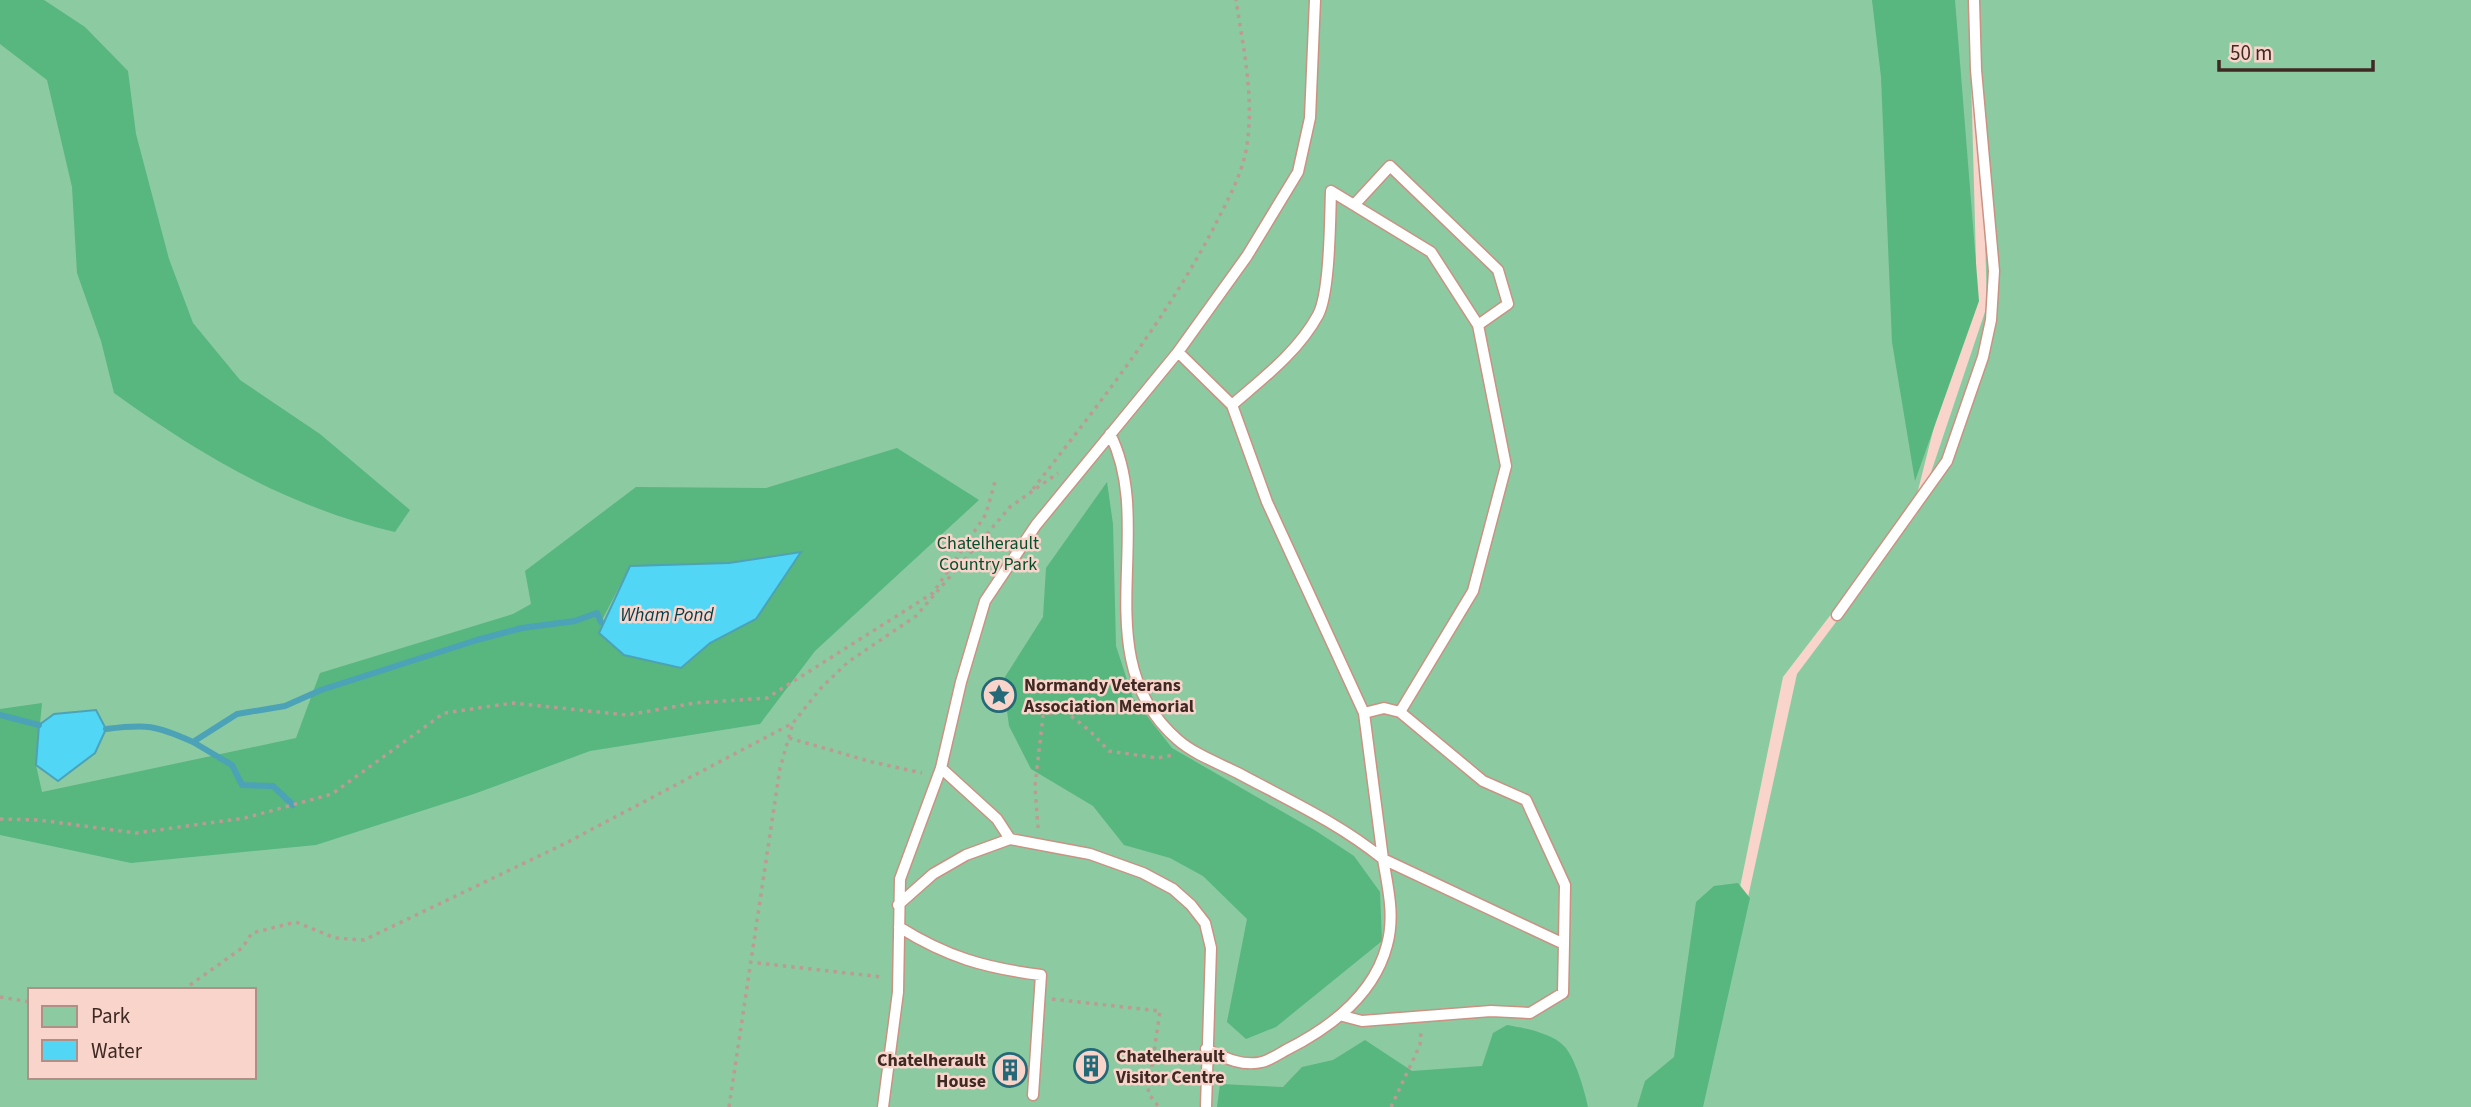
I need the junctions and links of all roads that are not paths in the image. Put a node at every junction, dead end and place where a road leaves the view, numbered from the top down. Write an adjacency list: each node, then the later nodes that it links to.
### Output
1 (1315, 0): 5 (lane)
2 (1974, 0): 8 (lane)
3 (1354, 205): 4 (lane); 4 (lane); 6 (lane)
4 (1478, 325): 9 (lane)
5 (1178, 352): 6 (lane); 7 (lane)
6 (1232, 405): 10 (lane)
7 (1110, 434): 11 (lane); 13 (lane)
8 (1837, 615)
9 (1401, 712): 10 (lane); 16 (lane)
10 (1364, 713): 13 (lane)
11 (936, 771): 12 (lane); 14 (lane)
12 (1010, 839): 14 (lane); 18 (lane)
13 (1383, 859): 16 (lane); 17 (lane)
14 (898, 905): 15 (lane)
15 (900, 926): 19 (lane); 20 (lane)
16 (1564, 944): 17 (lane)
17 (1343, 1016): 18 (lane)
18 (1206, 1049): 21 (lane)
19 (1033, 1095)
20 (883, 1107)
21 (1206, 1107)

